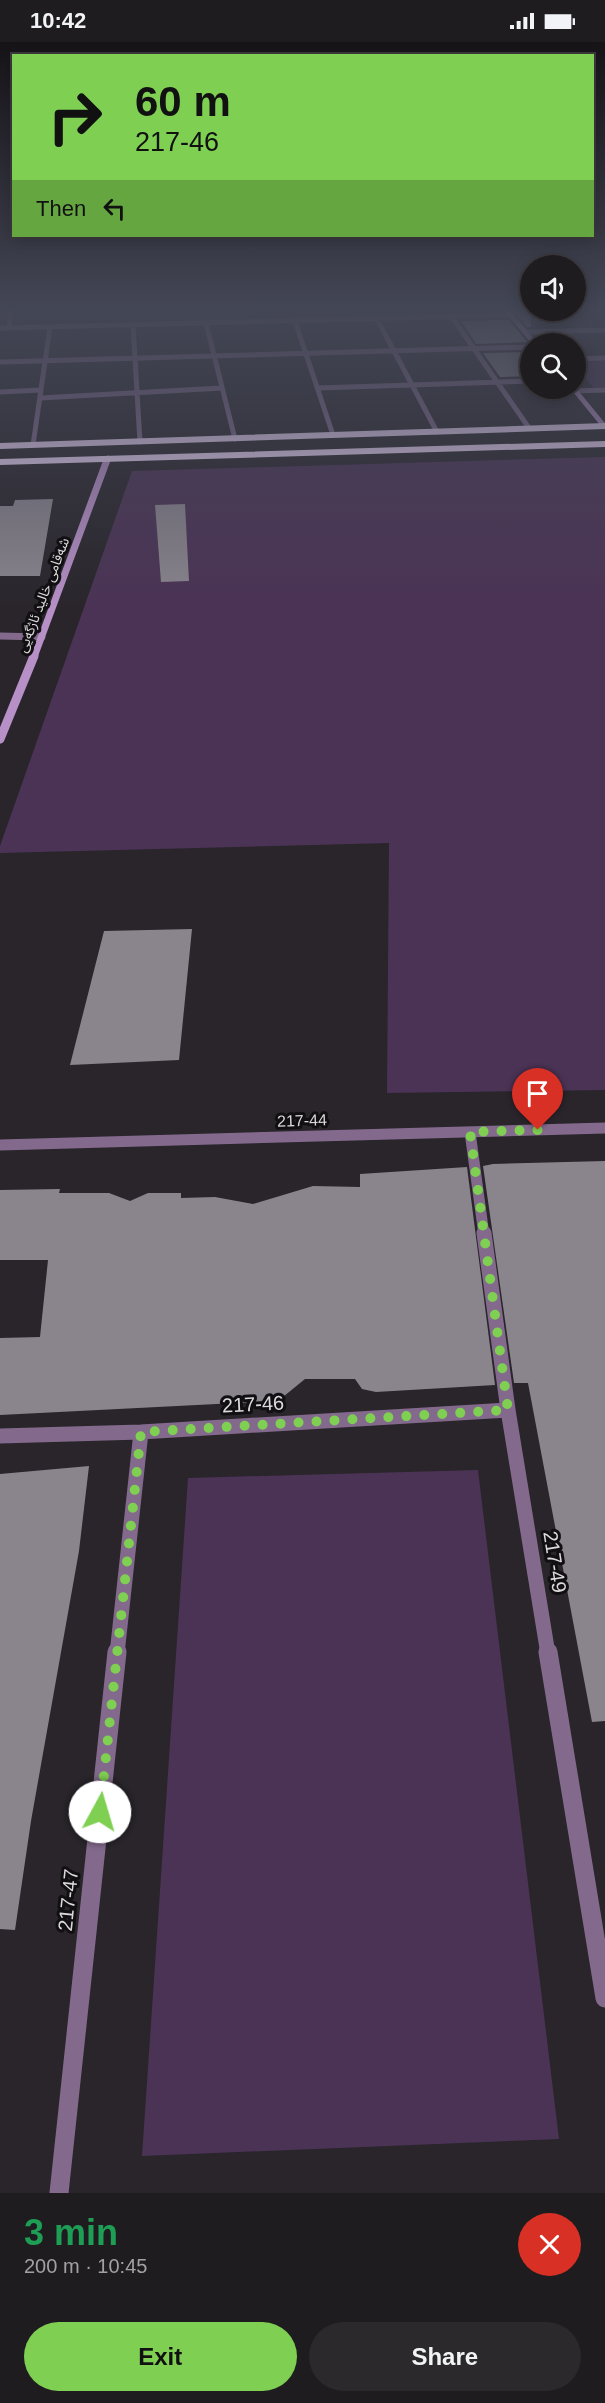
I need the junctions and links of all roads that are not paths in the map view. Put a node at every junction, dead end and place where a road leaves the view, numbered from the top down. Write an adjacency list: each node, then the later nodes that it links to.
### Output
1 (38, 409): 15 (street)
2 (138, 409): 13 (street)
3 (227, 409): 12 (street)
4 (325, 409): 11 (street)
5 (425, 409): 10 (street)
6 (516, 409): 9 (street)
7 (591, 409): 8 (street)
8 (605, 426): 9 (highway)
9 (529, 428): 10 (highway)
10 (437, 432): 11 (highway)
11 (333, 435): 12 (highway)
12 (235, 439): 13 (highway)
13 (140, 442): 15 (highway)
14 (605, 444): 17 (highway)
15 (33, 445): 16 (highway)
16 (0, 446)
17 (108, 458): 18 (highway); 20 (street, شەقامی خالید ئاژگەیی)
18 (0, 462)
19 (0, 636): 20 (street)
20 (42, 637): 21 (street, شەقامی خالید ئاژگەیی)
21 (0, 739)
22 (605, 1128): 23 (street, 217-44)
23 (470, 1132): 24 (street, 217-44); 25 (street, 217-49)
24 (0, 1145)
25 (508, 1410): 26 (street, 217-46); 28 (street, 217-49)
26 (141, 1432): 27 (street, 217-46); 29 (street, 217-47)
27 (0, 1436)
28 (605, 1998)
29 (60, 2193)

